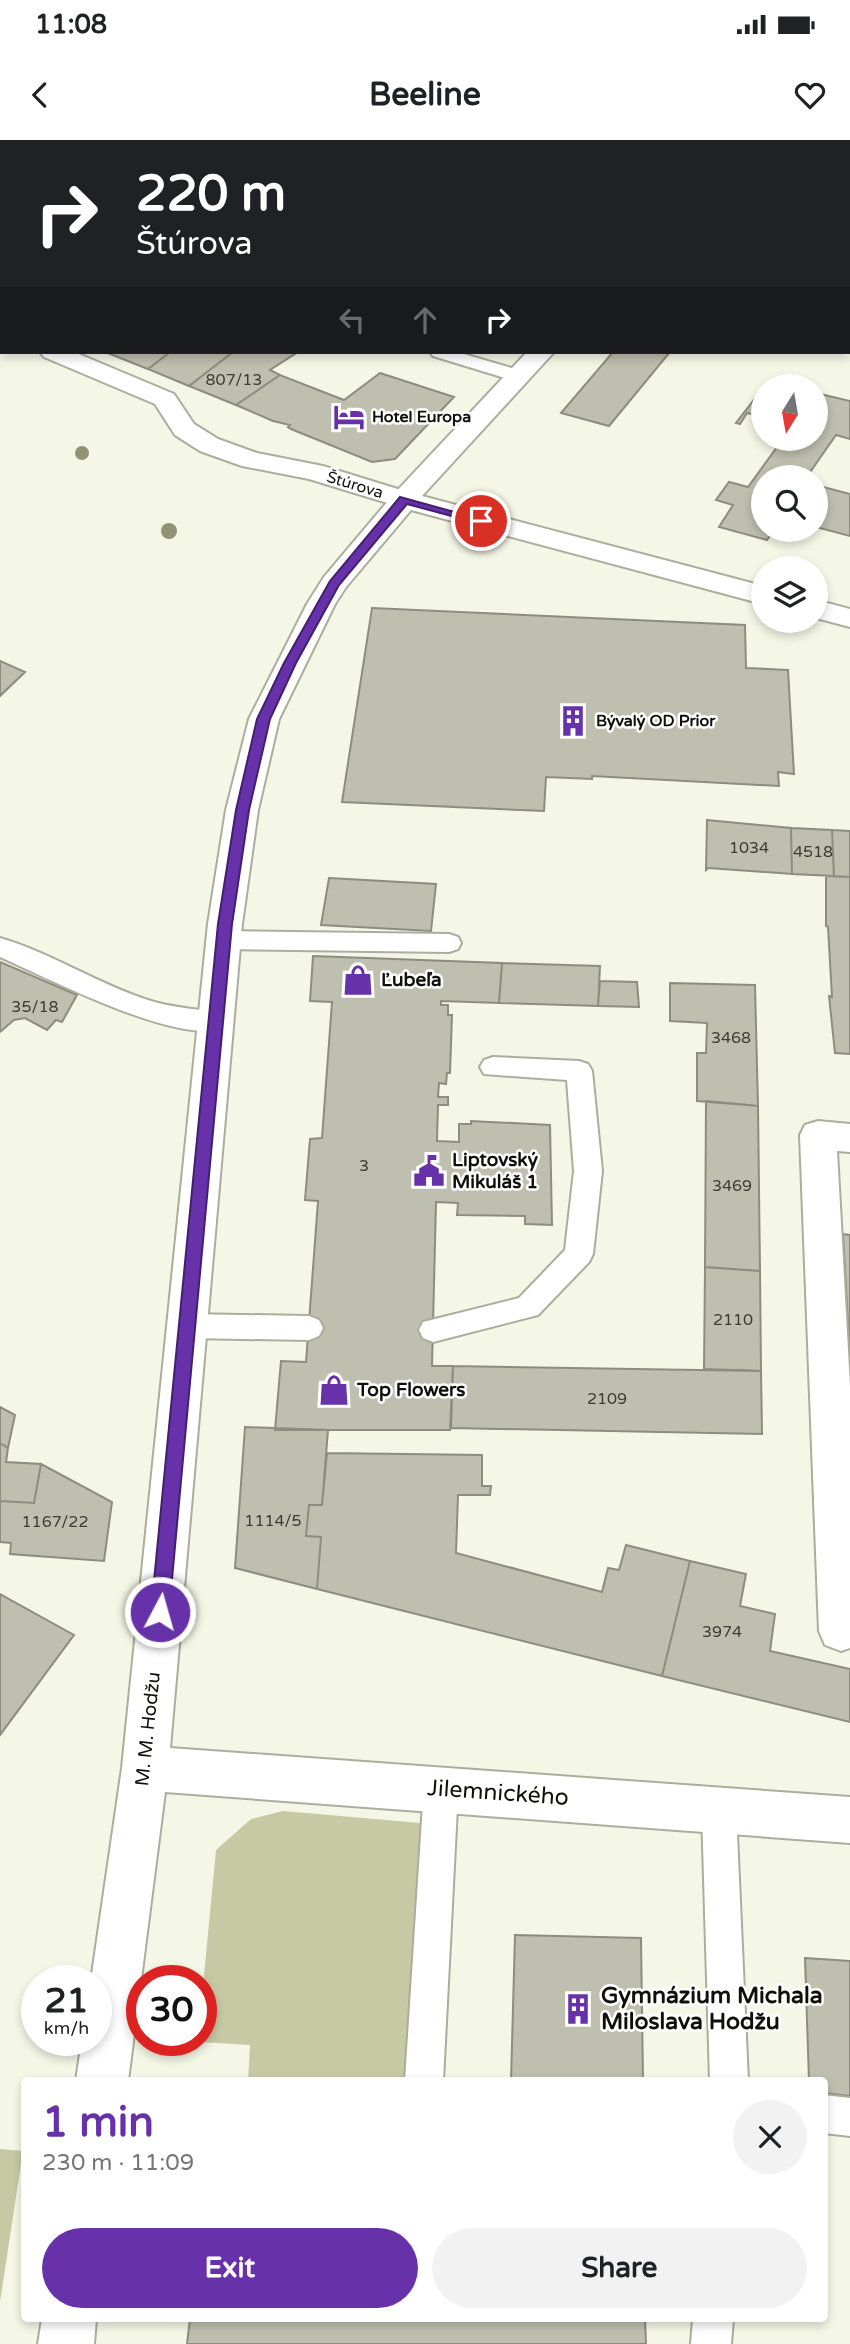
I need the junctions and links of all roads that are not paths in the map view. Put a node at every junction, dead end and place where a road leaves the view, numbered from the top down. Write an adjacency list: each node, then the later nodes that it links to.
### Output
1 (58, 354): 5 (street, Štúrova)
2 (446, 354): 4 (lane)
3 (539, 354): 4 (street, M. M. Hodžu)
4 (518, 376): 5 (street, M. M. Hodžu)
5 (404, 500): 6 (street, Štúrova); 9 (street, M. M. Hodžu)
6 (751, 592)
7 (828, 612): 8 (street)
8 (850, 618)
9 (224, 940): 10 (lane); 12 (street, M. M. Hodžu)
10 (449, 943)
11 (0, 947): 12 (lane)
12 (216, 1022): 15 (street, M. M. Hodžu)
13 (493, 1067): 17 (lane)
14 (850, 1138): 18 (street)
15 (187, 1326): 16 (lane); 19 (street, M. M. Hodžu)
16 (309, 1328)
17 (433, 1330)
18 (841, 1631)
19 (145, 1768): 20 (street, Jilemnického); 23 (street, M. M. Hodžu)
20 (441, 1788): 21 (street, Jilemnického); 24 (lane)
21 (719, 1811): 22 (street, Jilemnického); 25 (lane)
22 (850, 1821)
23 (103, 2077)
24 (424, 2077)
25 (729, 2077)
26 (828, 2114): 27 (lane)
27 (850, 2117)
28 (69, 2322): 30 (street)
29 (713, 2322): 31 (lane)
30 (66, 2344)
31 (711, 2344)

